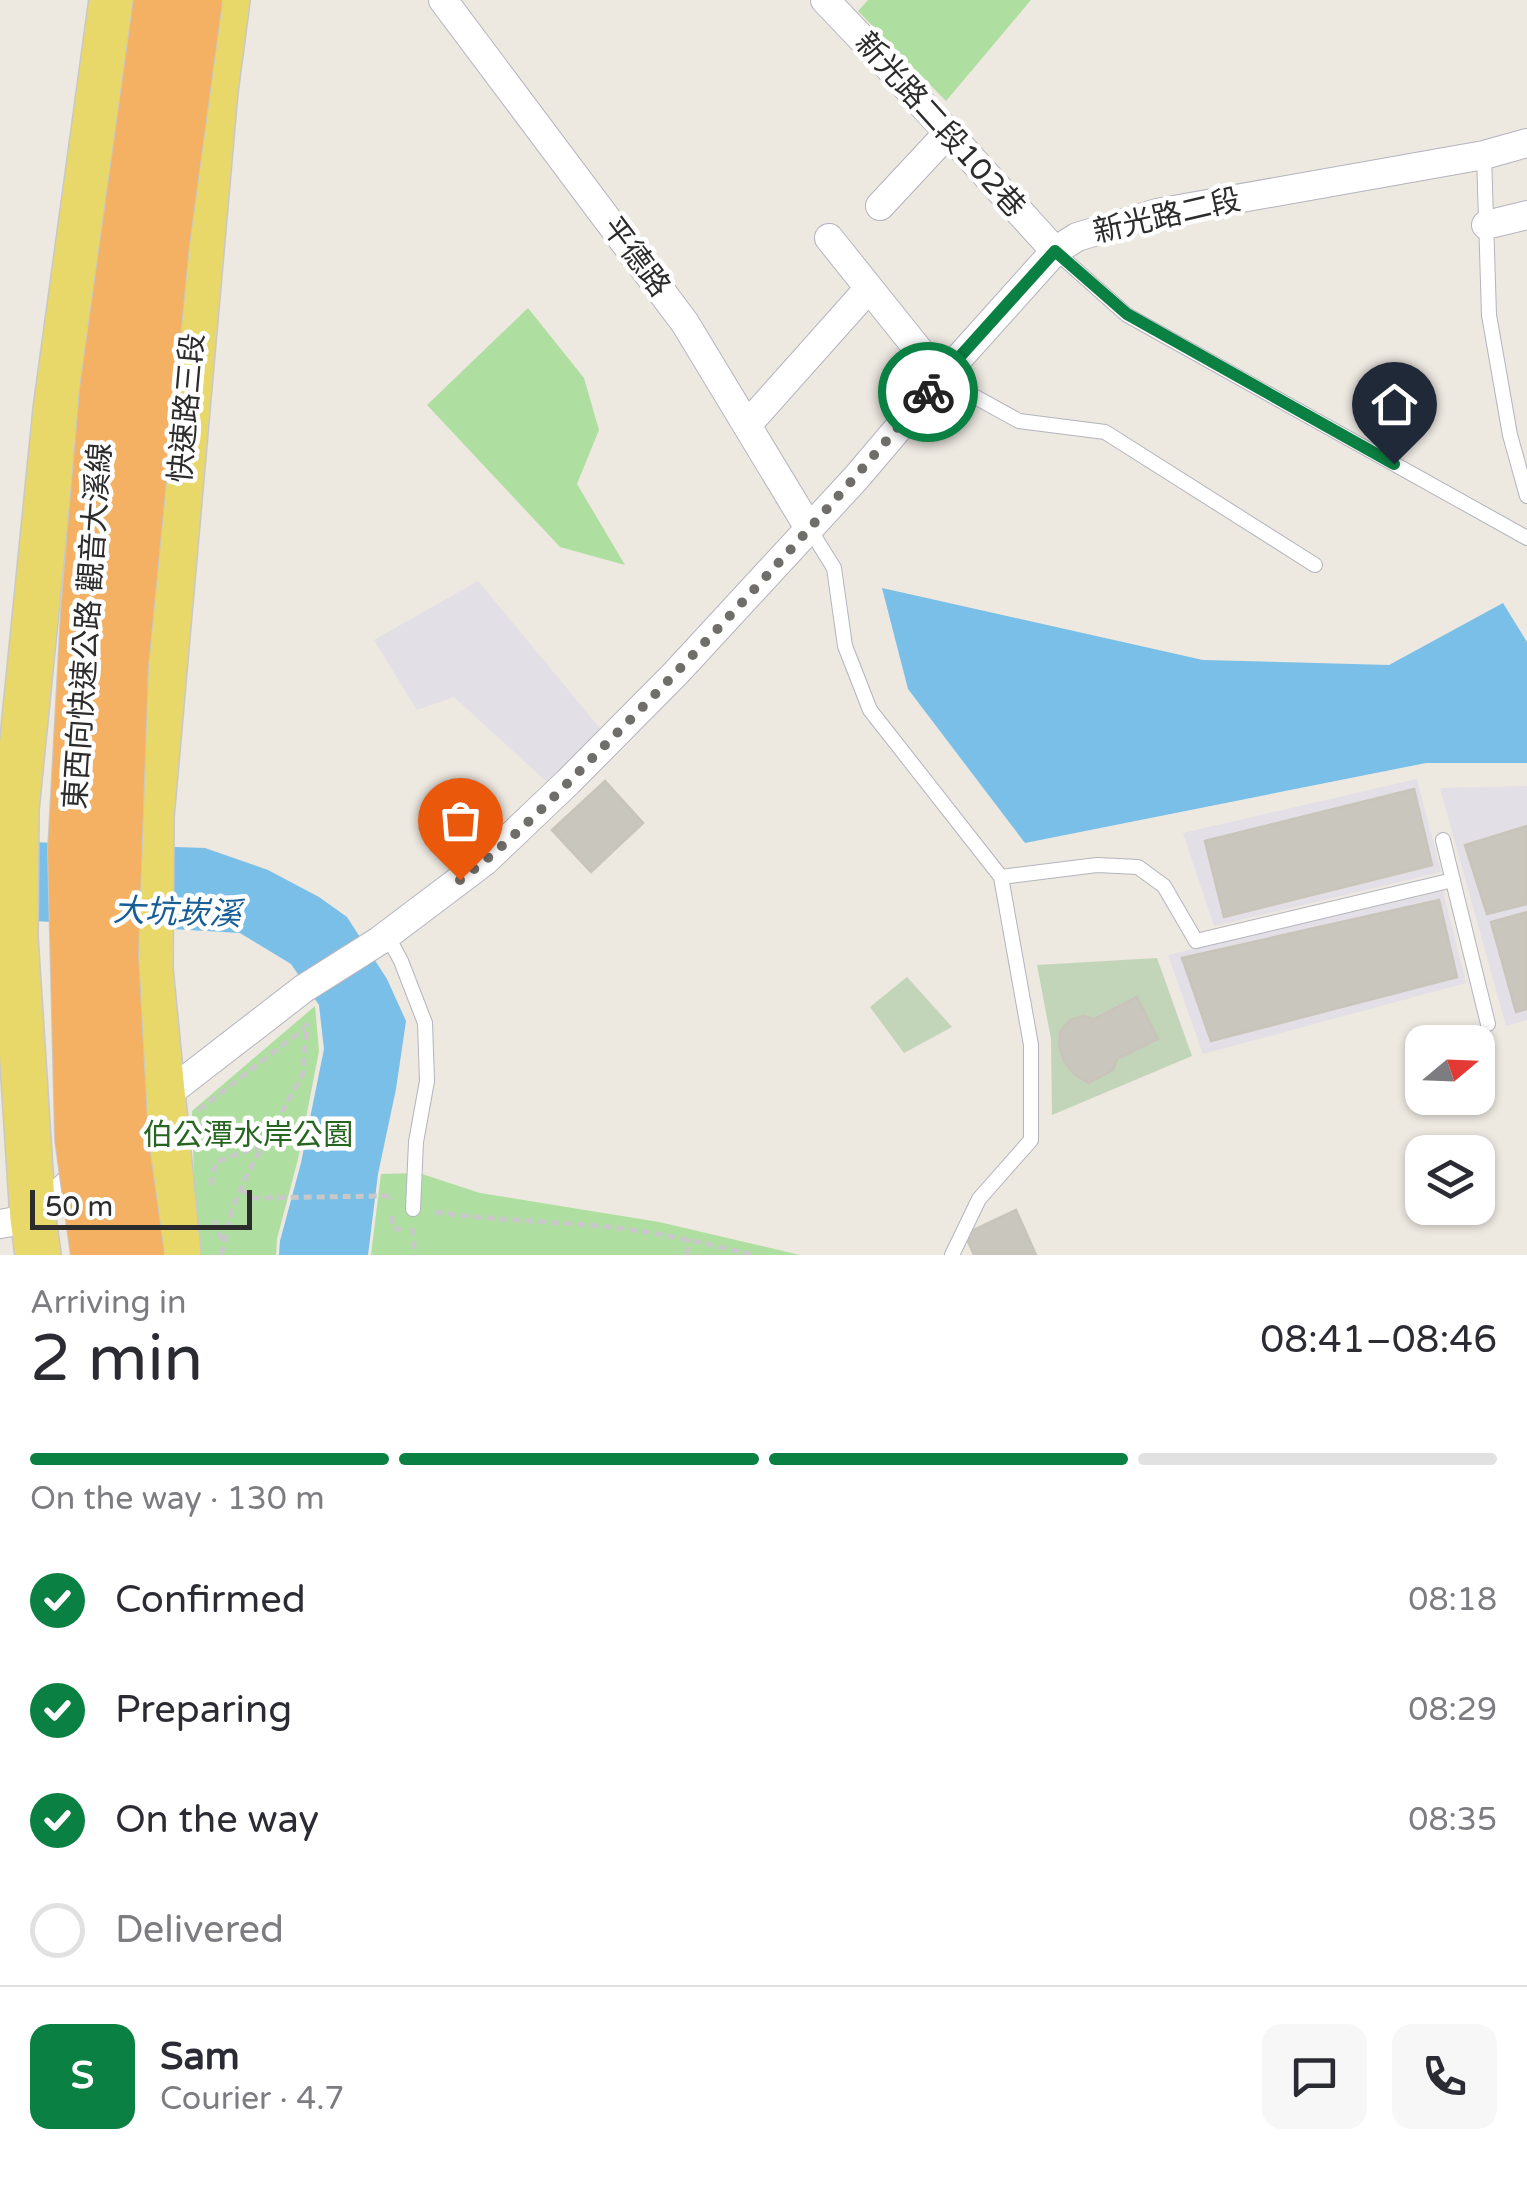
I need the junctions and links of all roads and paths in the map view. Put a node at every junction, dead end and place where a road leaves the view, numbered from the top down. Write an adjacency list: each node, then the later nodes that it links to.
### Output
1 (112, 0): 36 (main road)
2 (159, 0): 39 (highway, 東西向快速公路 觀音大溪線, bridge)
3 (197, 0): 40 (highway, 東西向快速公路 觀音大溪線, bridge)
4 (226, 0): 29 (main road, 快速路三段)
5 (442, 0): 17 (street, 平德路)
6 (825, 0): 7 (street, 新光路二段102巷)
7 (948, 133): 10 (street); 14 (street, 新光路二段102巷)
8 (1527, 143): 9 (street, 新光路二段)
9 (1484, 155): 12 (lane); 14 (street, 新光路二段)
10 (880, 206)
11 (1527, 215): 12 (street)
12 (1486, 225): 18 (lane)
13 (829, 238): 16 (street)
14 (1055, 251): 16 (street, 新光路二段); 20 (lane)
15 (862, 296): 17 (street)
16 (941, 378): 19 (street, 新光路二段); 21 (lane)
17 (747, 425): 19 (street, 平德路)
18 (1527, 496)
19 (809, 528): 23 (lane); 25 (street, 新光路二段)
20 (1527, 538)
21 (1316, 565)
22 (1443, 840): 24 (lane)
23 (1001, 877): 24 (lane); 46 (lane)
24 (1453, 880): 27 (lane)
25 (383, 938): 26 (street, 新光路二段); 34 (lane)
26 (297, 994): 28 (path); 29 (street, 新光路二段)
27 (1488, 1024)
28 (307, 1026): 29 (path); 30 (path)
29 (179, 1104): 36 (street, 新光路二段); 41 (main road)
30 (261, 1146): 31 (path); 32 (path)
31 (204, 1180)
32 (240, 1190): 33 (path); 38 (path)
33 (382, 1196)
34 (413, 1209): 37 (path); 43 (path)
35 (211, 1212): 38 (path)
36 (24, 1232)
37 (689, 1238): 44 (path); 45 (path)
38 (223, 1245): 42 (path)
39 (96, 1255)
40 (139, 1255)
41 (178, 1255)
42 (221, 1255)
43 (414, 1255)
44 (688, 1255)
45 (753, 1255)
46 (952, 1255)

